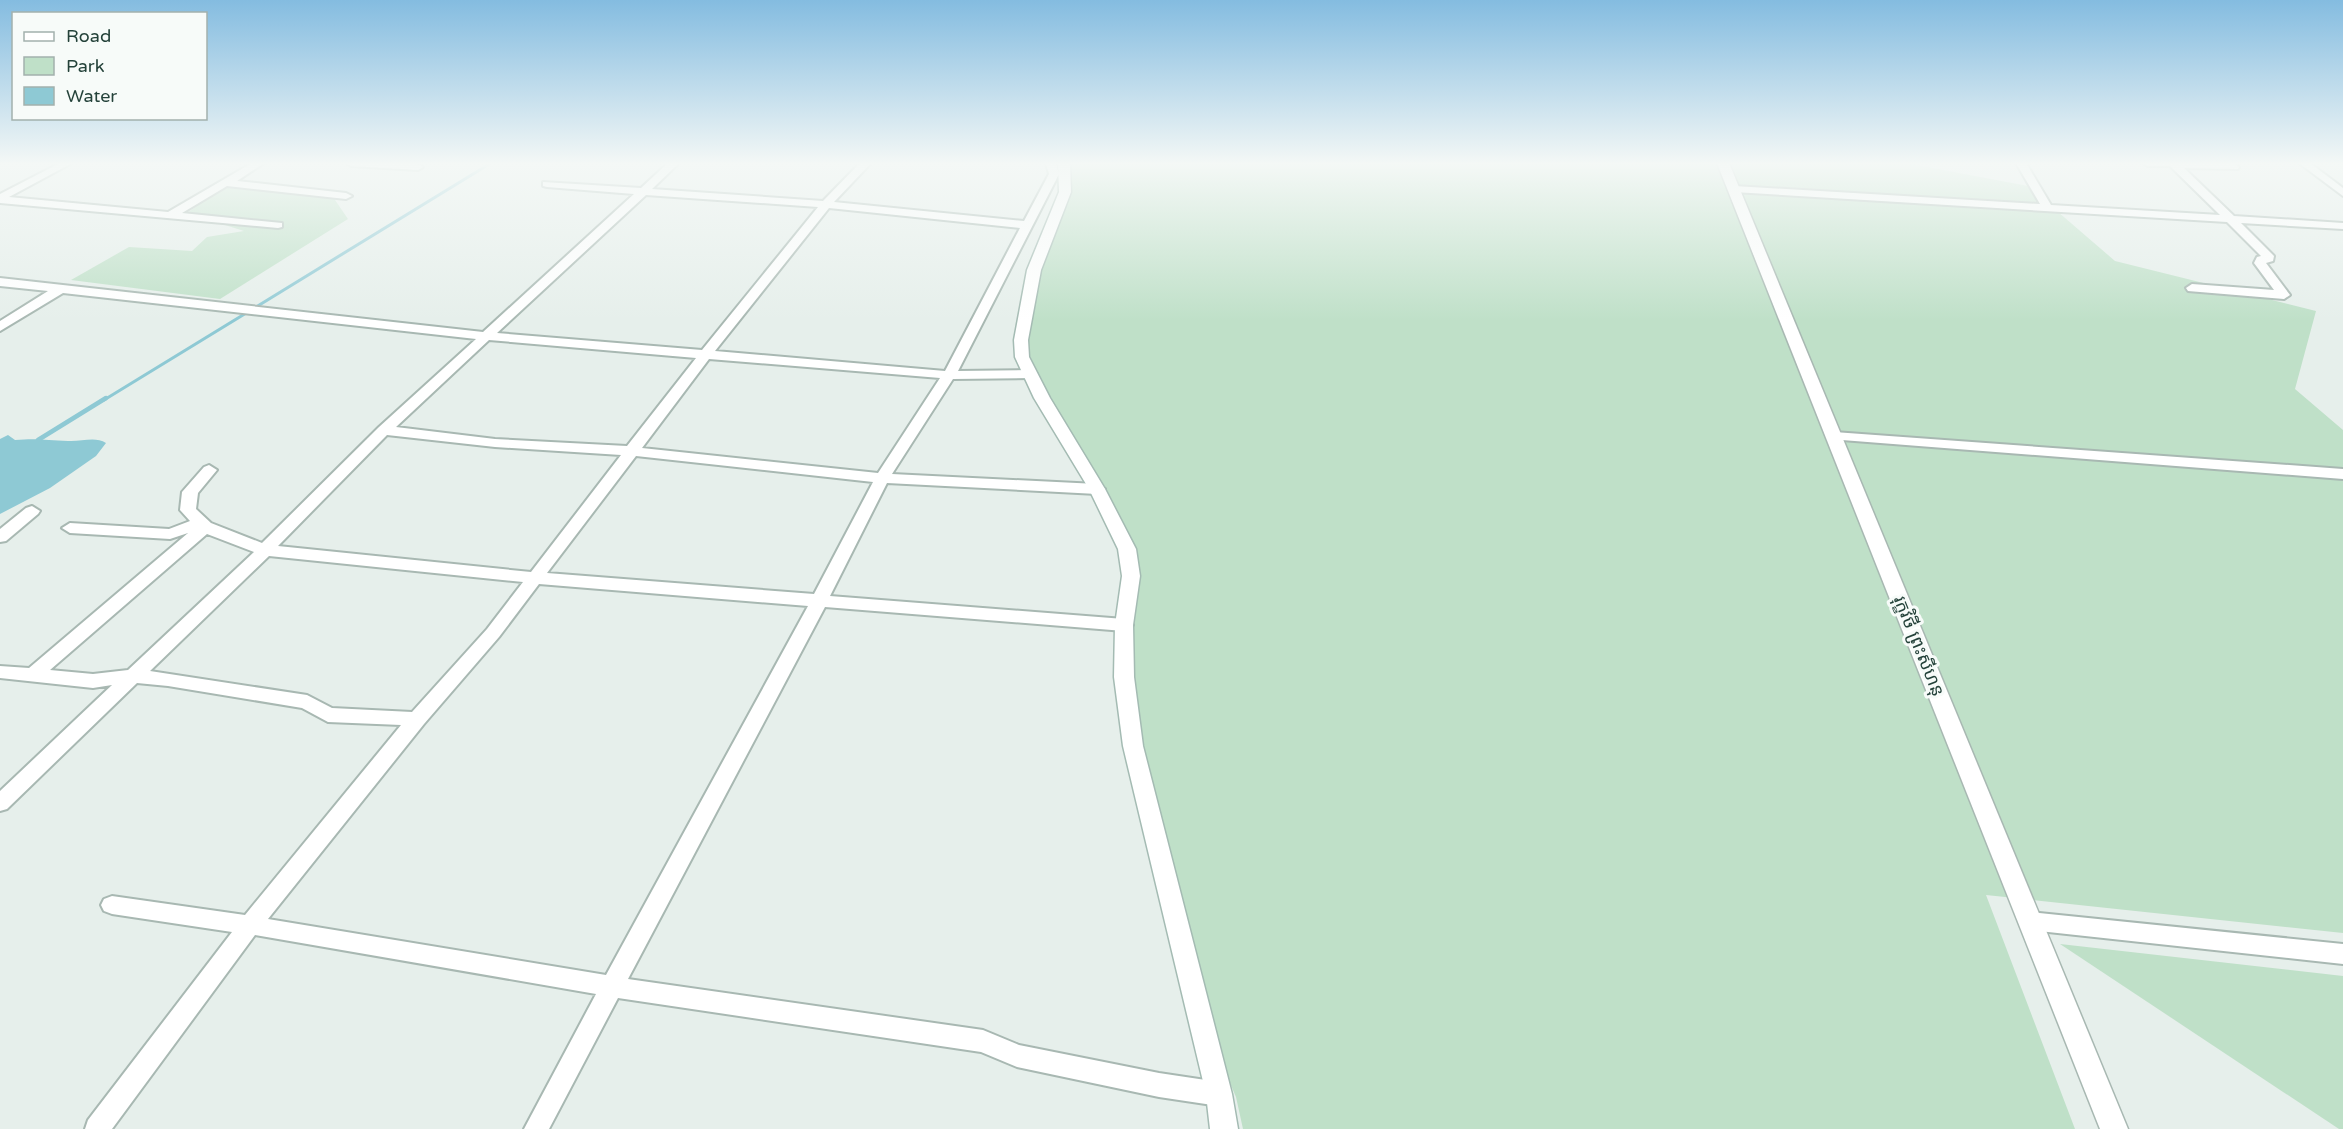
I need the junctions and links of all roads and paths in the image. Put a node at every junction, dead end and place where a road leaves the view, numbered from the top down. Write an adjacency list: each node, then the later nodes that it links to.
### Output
1 (178, 216): 11 (street)
2 (617, 216): 19 (street)
3 (817, 216): 20 (street)
4 (919, 216): 13 (street)
5 (1031, 216): 13 (street)
6 (1055, 216): 14 (main road)
7 (1745, 216): 24 (main road, រុក្ខវិថី ព្រះសីហនុ)
8 (2190, 216): 10 (street)
9 (2226, 216): 10 (street)
10 (2228, 218): 12 (street); 16 (street)
11 (279, 225)
12 (2343, 226)
13 (1024, 229): 14 (street); 22 (street)
14 (1047, 236): 21 (main road)
15 (0, 282): 17 (street)
16 (2192, 288)
17 (60, 289): 18 (street); 19 (street)
18 (0, 327)
19 (488, 336): 20 (street); 23 (street)
20 (705, 355): 22 (street); 25 (street)
21 (1030, 374): 22 (street); 29 (main road)
22 (949, 375): 28 (street)
23 (384, 430): 25 (street); 34 (street)
24 (1834, 436): 27 (street); 44 (main road, រុក្ខវិថី ព្រះសីហនុ)
25 (629, 452): 28 (street); 35 (street)
26 (209, 470): 31 (street)
27 (2343, 474)
28 (882, 478): 29 (street); 36 (street)
29 (1097, 489): 37 (main road)
30 (32, 511): 33 (street)
31 (203, 525): 32 (street); 34 (street); 39 (street)
32 (70, 528)
33 (0, 537)
34 (265, 550): 35 (street); 40 (street)
35 (536, 578): 36 (street); 41 (street)
36 (818, 603): 37 (street); 47 (street)
37 (1124, 625): 48 (main road)
38 (0, 672): 39 (street)
39 (33, 676): 40 (street)
40 (132, 676): 41 (street); 42 (street)
41 (417, 719): 45 (street)
42 (0, 804)
43 (112, 905): 45 (street)
44 (2030, 921): 46 (street); 52 (main road, រុក្ខវិថី ព្រះសីហនុ)
45 (250, 925): 47 (street); 49 (street)
46 (2343, 954)
47 (614, 987): 48 (street); 50 (street)
48 (1219, 1094): 51 (main road)
49 (97, 1129)
50 (536, 1129)
51 (1224, 1129)
52 (2114, 1129)

